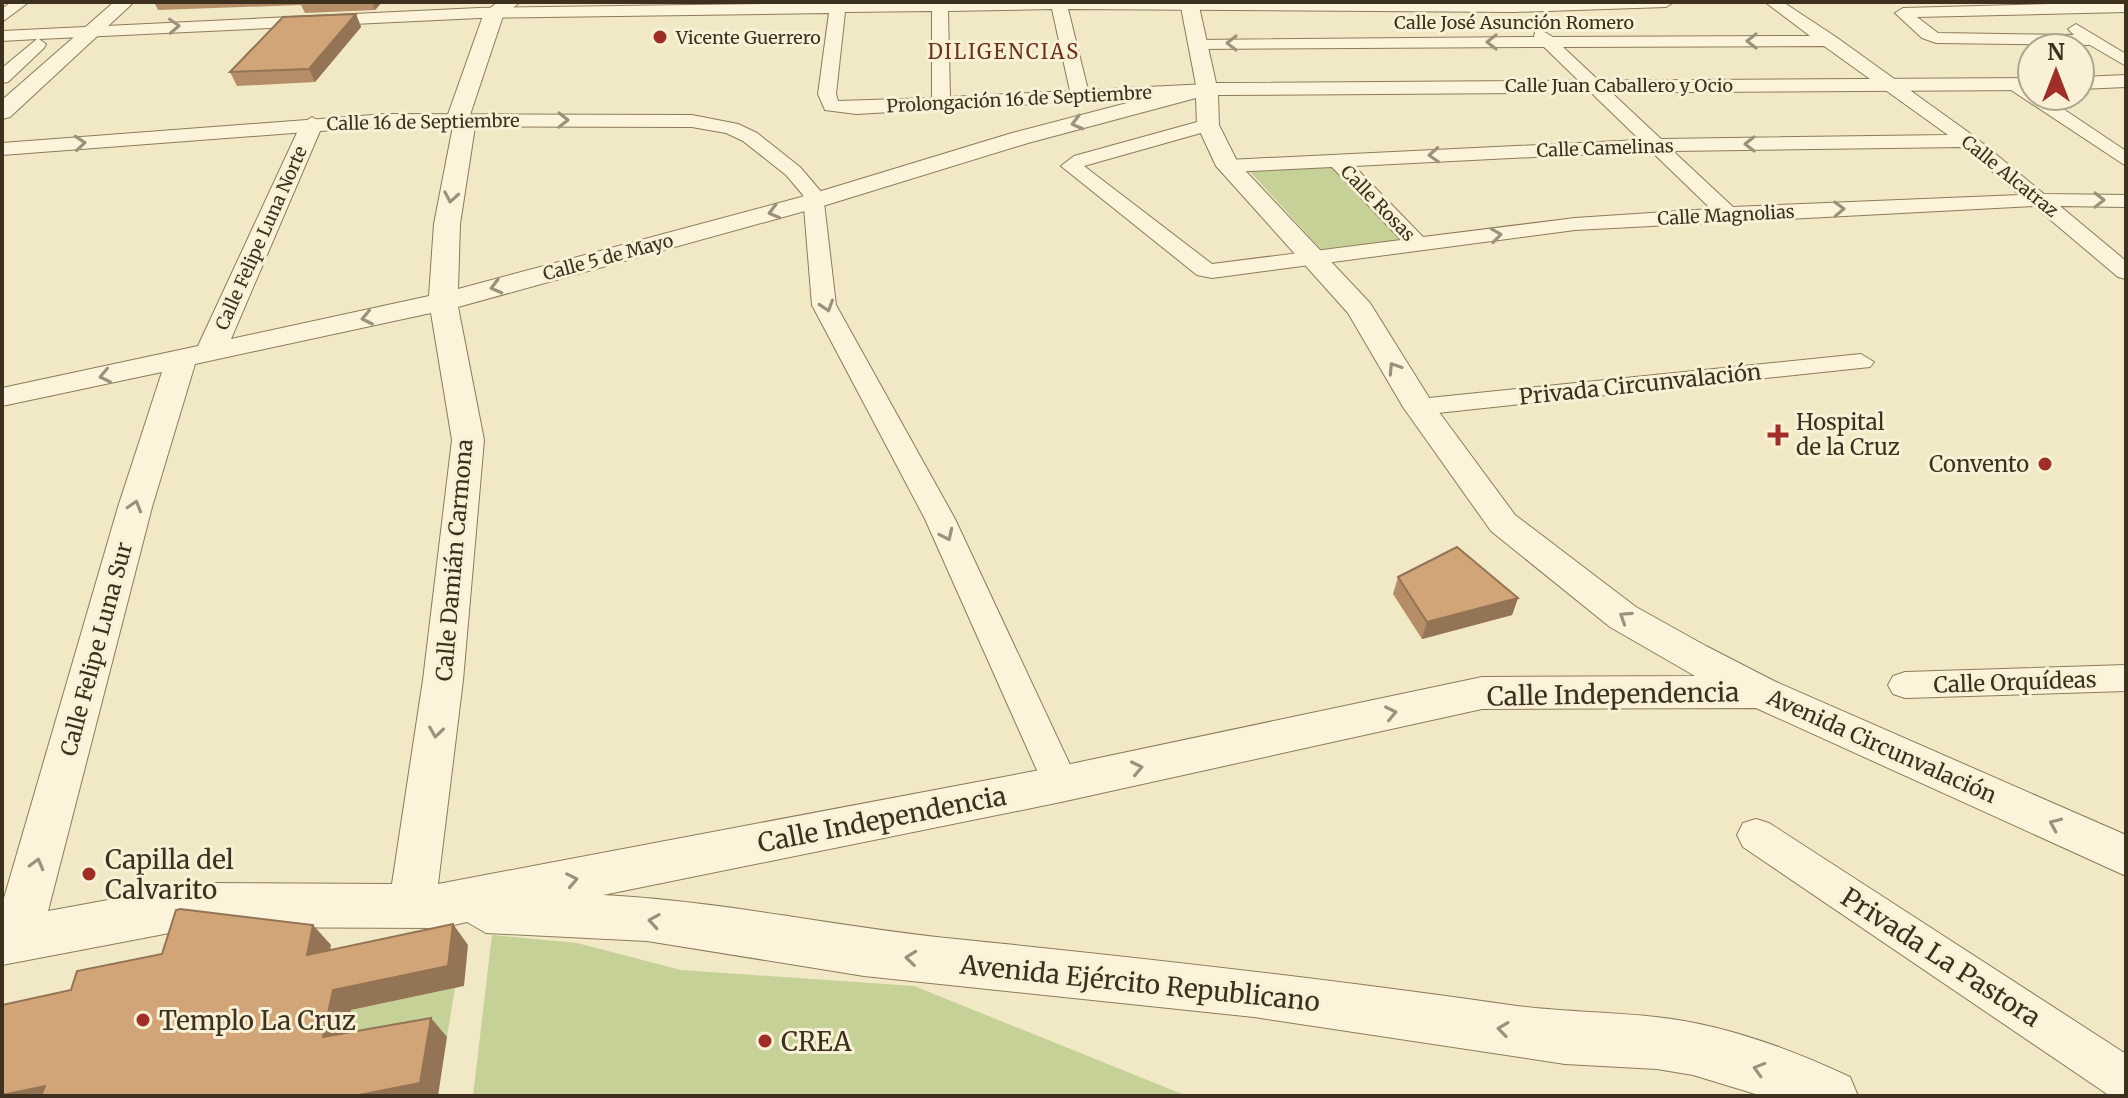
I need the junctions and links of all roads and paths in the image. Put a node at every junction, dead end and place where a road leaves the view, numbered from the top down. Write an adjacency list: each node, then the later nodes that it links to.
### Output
1 (21, 2): 13 (street)
2 (125, 2): 14 (street)
3 (1189, 2): 6 (street); 7 (street); 21 (street)
4 (1666, 2): 6 (street)
5 (1773, 2): 18 (street, Calle Alcatraz)
6 (1512, 4): 19 (street)
7 (1059, 5): 9 (street); 31 (street)
8 (2038, 5): 10 (street); 15 (street); 17 (street)
9 (940, 6): 12 (street); 32 (street)
10 (2126, 7)
11 (495, 8): 12 (street); 14 (street, one-way to 11); 35 (street, Calle Damián Carmona)
12 (838, 8): 32 (street, Prolongación 16 de Septiembre)
13 (2, 17)
14 (96, 29): 16 (street); 33 (street)
15 (2080, 32)
16 (2, 36)
17 (2016, 39)
18 (1830, 41): 19 (street, Calle José Asunción Romero, one-way to 19); 27 (street, Calle Alcatraz)
19 (1548, 42): 21 (street, Calle José Asunción Romero, one-way to 21); 29 (street)
20 (2096, 42): 23 (street)
21 (1198, 44): 30 (street)
22 (2, 45): 24 (street)
23 (2126, 61)
24 (2, 78)
25 (2126, 81): 26 (street)
26 (2096, 82)
27 (1892, 84): 28 (street, Calle Juan Caballero y Ocio); 29 (street, Calle Juan Caballero y Ocio); 38 (street, Calle Alcatraz)
28 (2016, 84)
29 (1593, 85): 30 (street, Calle Juan Caballero y Ocio); 39 (street)
30 (1207, 89): 31 (street, Prolongación 16 de Septiembre); 37 (street, Avenida Circunvalación); 43 (street, Avenida Circunvalación); 45 (street, Calle 5 de Mayo, one-way to 45)
31 (1080, 95): 32 (street, Prolongación 16 de Septiembre)
32 (941, 103)
33 (2, 112)
34 (2061, 112): 42 (street)
35 (455, 120): 36 (street, Calle 16 de Septiembre); 45 (street, Calle 16 de Septiembre, one-way to 45); 51 (street, Calle Damián Carmona, one-way to 51)
36 (312, 124): 40 (street, Calle 16 de Septiembre, one-way to 36); 52 (street, Calle Felipe Luna Norte)
37 (1208, 125): 43 (street, Avenida Circunvalación); 49 (street, Calle Magnolias)
38 (1968, 141): 39 (street, Calle Camelinas, one-way to 39); 44 (street, Calle Alcatraz)
39 (1656, 145): 41 (street, Calle Camelinas, one-way to 41); 47 (street)
40 (2, 149)
41 (1336, 159): 43 (street, Calle Camelinas); 48 (street, Calle Rosas)
42 (2126, 160)
43 (1236, 166): 49 (street, Avenida Circunvalación)
44 (2039, 200): 46 (street, Calle Magnolias, one-way to 46); 47 (street, Calle Magnolias, one-way to 44); 50 (street, Calle Alcatraz)
45 (814, 201): 51 (street, Calle 5 de Mayo, one-way to 51); 59 (street, one-way to 59)
46 (2126, 201)
47 (1728, 214): 48 (street, Calle Magnolias, one-way to 47)
48 (1419, 246): 49 (street, Calle Magnolias)
49 (1322, 259): 55 (street, Avenida Circunvalación, one-way to 49)
50 (2126, 272)
51 (443, 302): 52 (street, Calle 5 de Mayo, one-way to 52); 62 (street, Calle Damián Carmona, one-way to 62)
52 (196, 356): 54 (street, Calle 5 de Mayo, one-way to 54); 63 (street, Calle Felipe Luna Sur, one-way to 52)
53 (1861, 362): 55 (street, Privada Circunvalación)
54 (2, 397)
55 (1419, 407): 58 (street, Avenida Circunvalación, one-way to 55)
56 (2126, 678): 57 (street, Calle Orquídeas)
57 (1905, 685)
58 (1760, 692): 59 (street, Calle Independencia, one-way to 58); 61 (street, Avenida Circunvalación, one-way to 58)
59 (1061, 784): 62 (street, Calle Independencia, one-way to 59)
60 (1756, 835): 64 (street, Privada La Pastora)
61 (2126, 856)
62 (426, 906): 63 (street, Calle Independencia); 65 (street, Avenida Ejército Republicano, one-way to 62)
63 (9, 941)
64 (2126, 1080)
65 (1831, 1096)

